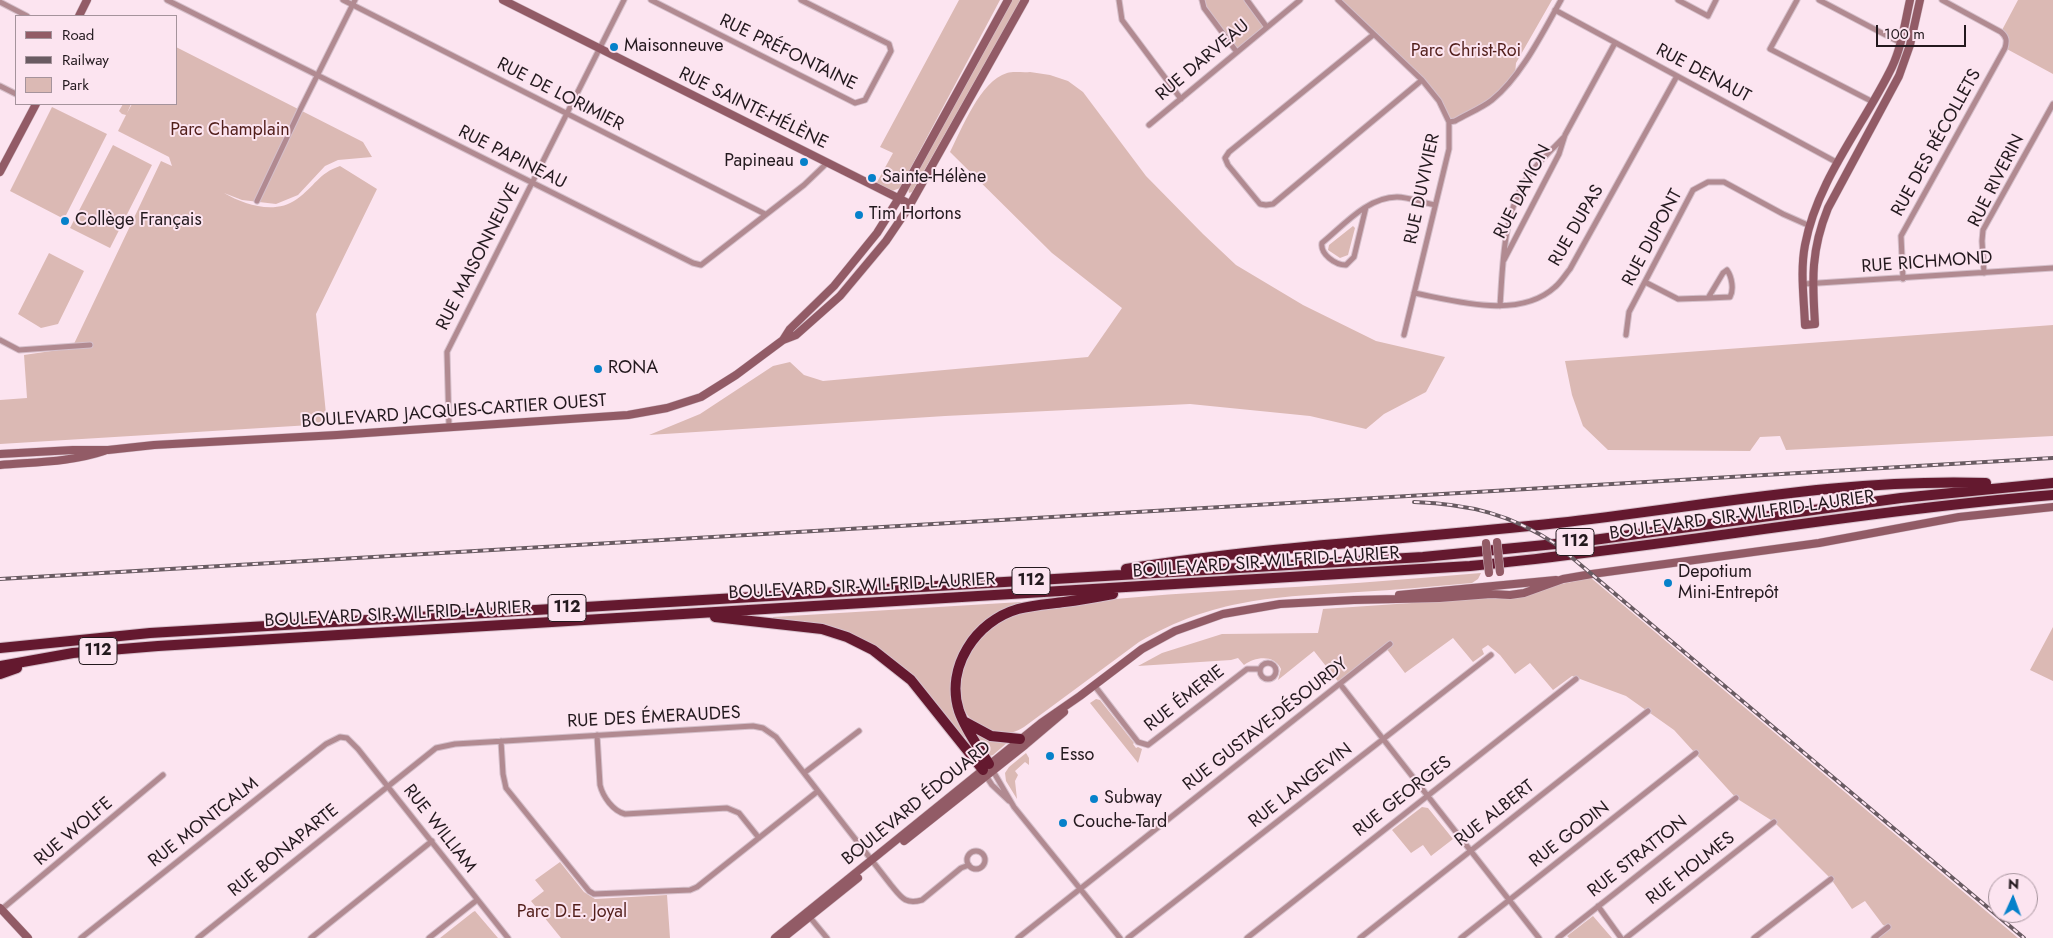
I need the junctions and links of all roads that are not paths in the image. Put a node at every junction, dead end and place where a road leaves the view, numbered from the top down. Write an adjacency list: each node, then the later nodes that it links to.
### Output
1 (87, 0): 27 (street)
2 (167, 0): 34 (street, RUE PAPINEAU)
3 (343, 0): 24 (street, RUE DE LORIMIER)
4 (503, 0): 32 (street, RUE SAINTE-HÉLÈNE)
5 (624, 0): 32 (street, RUE MAISONNEUVE)
6 (651, 0): 7 (street, RUE PRÉFONTAINE)
7 (800, 0)
8 (1008, 0): 51 (street, BOULEVARD JACQUES-CARTIER OUEST)
9 (1025, 0): 53 (street, BOULEVARD JACQUES-CARTIER OUEST)
10 (1119, 0): 39 (street)
11 (1202, 0): 33 (street)
12 (1247, 0): 28 (street)
13 (1300, 0): 28 (street, RUE DARVEAU)
14 (1338, 0): 29 (street, RUE DUVIVIER)
15 (1560, 0): 25 (street)
16 (1678, 0): 17 (street)
17 (1716, 0)
18 (1797, 0): 40 (street)
19 (1819, 0): 31 (street)
20 (1910, 0): 31 (street)
21 (1920, 0): 64 (street)
22 (1942, 0): 61 (street, RUE DES RÉCOLLETS)
23 (0, 2): 26 (street)
24 (354, 2): 34 (street); 43 (street, RUE DE LORIMIER)
25 (1555, 10): 30 (street, RUE DENAUT); 44 (street)
26 (25, 15)
27 (80, 15)
28 (1266, 26): 33 (street, RUE DARVEAU)
29 (1372, 35): 36 (street, RUE DUVIVIER); 36 (street)
30 (1615, 43): 35 (street, RUE DENAUT); 46 (street, RUE DAVION)
31 (1901, 43): 40 (street)
32 (599, 49): 43 (street, RUE MAISONNEUVE); 47 (street, RUE SAINTE-HÉLÈNE)
33 (1236, 51): 39 (street, RUE DARVEAU)
34 (317, 75): 50 (street, RUE PAPINEAU); 52 (street)
35 (1678, 76): 48 (street, RUE DENAUT); 67 (street, RUE DUPAS)
36 (1422, 80): 44 (street, RUE DUVIVIER)
37 (0, 86): 38 (street)
38 (15, 94)
39 (1181, 99): 45 (street, RUE DARVEAU)
40 (1873, 102): 48 (street)
41 (2053, 104): 60 (street, RUE RIVERIN)
42 (34, 105): 49 (street)
43 (566, 114): 50 (street, RUE MAISONNEUVE); 56 (street, RUE DE LORIMIER)
44 (1450, 122): 54 (street, RUE DUVIVIER)
45 (1149, 125)
46 (1565, 136): 58 (street, RUE DAVION); 58 (street, RUE DAVION)
47 (828, 163): 51 (street, RUE SAINTE-HÉLÈNE); 56 (street, RUE PAPINEAU)
48 (1838, 163): 57 (street)
49 (0, 172)
50 (532, 183): 56 (street, RUE PAPINEAU); 73 (street, RUE MAISONNEUVE)
51 (899, 198): 53 (street, RUE SAINTE-HÉLÈNE); 71 (street, BOULEVARD JACQUES-CARTIER OUEST)
52 (257, 201)
53 (910, 204): 71 (street, BOULEVARD JACQUES-CARTIER OUEST)
54 (1435, 205): 55 (street); 65 (street, RUE DUVIVIER)
55 (1366, 207): 55 (street)
56 (765, 214)
57 (1810, 226): 62 (street, RUE DUPONT); 63 (street)
58 (1504, 260): 67 (street, RUE DAVION)
59 (2053, 268): 60 (street, RUE RICHMOND)
60 (1984, 273): 61 (street, RUE RICHMOND)
61 (1903, 279): 64 (street, RUE RICHMOND)
62 (1645, 282): 66 (street); 69 (street, RUE DUPONT)
63 (1803, 284): 64 (street, RUE RICHMOND); 64 (street)
64 (1813, 284)
65 (1414, 293): 67 (street, RUE DUPAS); 68 (street, RUE DUVIVIER)
66 (1708, 298): 66 (street)
67 (1500, 306)
68 (1404, 335)
69 (1626, 336)
70 (0, 340): 72 (street)
71 (783, 340): 73 (street, BOULEVARD JACQUES-CARTIER OUEST)
72 (90, 345)
73 (449, 427): 74 (street, BOULEVARD JACQUES-CARTIER OUEST)
74 (108, 450): 75 (street, BOULEVARD JACQUES-CARTIER OUEST); 76 (street, BOULEVARD JACQUES-CARTIER OUEST)
75 (0, 454)
76 (0, 465)
77 (2053, 483): 78 (highway, BOULEVARD SIR-WILFRID-LAURIER / 112)
78 (2027, 485): 81 (highway); 82 (highway, BOULEVARD SIR-WILFRID-LAURIER / 112)
79 (2053, 495): 85 (highway, BOULEVARD SIR-WILFRID-LAURIER / 112)
80 (2053, 507): 83 (street, BOULEVARD SIR-WILFRID-LAURIER)
81 (1490, 530): 82 (highway); 84 (street, bridge); 86 (street, bridge)
82 (1070, 578): 92 (highway, BOULEVARD SIR-WILFRID-LAURIER / 112)
83 (1563, 579): 84 (street, BOULEVARD ÉDOUARD); 88 (street, BOULEVARD ÉDOUARD)
84 (1501, 584): 86 (street, BOULEVARD ÉDOUARD); 88 (street)
85 (1168, 585): 90 (highway, BOULEVARD SIR-WILFRID-LAURIER / 112); 105 (highway)
86 (1490, 585): 87 (street); 89 (street, BOULEVARD ÉDOUARD)
87 (1491, 594): 88 (street, BOULEVARD ÉDOUARD); 89 (street, BOULEVARD ÉDOUARD)
88 (1502, 594)
89 (1354, 600): 102 (street, BOULEVARD ÉDOUARD)
90 (694, 614): 96 (highway, BOULEVARD SIR-WILFRID-LAURIER / 112); 113 (highway)
91 (1390, 644): 101 (street, RUE GUSTAVE-DÉSOURDY)
92 (30, 646): 93 (highway); 94 (highway)
93 (0, 648)
94 (0, 652)
95 (1491, 655): 110 (street, RUE LANGEVIN)
96 (48, 657): 97 (highway, BOULEVARD SIR-WILFRID-LAURIER / 112); 99 (highway)
97 (0, 666)
98 (1260, 669): 102 (street, RUE ÉMERIE)
99 (0, 674)
100 (1576, 679): 118 (street, RUE GEORGES)
101 (1340, 684): 110 (street); 127 (street, RUE GUSTAVE-DÉSOURDY)
102 (1094, 685): 103 (street, BOULEVARD ÉDOUARD)
103 (1080, 696): 109 (street, BOULEVARD ÉDOUARD); 113 (street, BOULEVARD ÉDOUARD)
104 (1648, 711): 123 (street, RUE ALBERT)
105 (964, 722): 109 (highway); 113 (highway)
106 (859, 731): 114 (street)
107 (597, 735): 111 (street, RUE DES ÉMERAUDES); 114 (street, RUE DES ÉMERAUDES); 121 (street)
108 (347, 738): 116 (street, RUE WILLIAM); 136 (street, RUE MONTCALM)
109 (1020, 739): 113 (street, BOULEVARD ÉDOUARD)
110 (1383, 739): 118 (street); 146 (street, RUE LANGEVIN)
111 (501, 741): 116 (street, RUE DES ÉMERAUDES); 121 (street)
112 (1696, 753): 129 (street, RUE GODIN)
113 (988, 770): 124 (street, BOULEVARD ÉDOUARD); 127 (street)
114 (804, 773): 117 (street, RUE DES ÉMERAUDES)
115 (163, 775): 131 (street, RUE WOLFE)
116 (388, 786): 122 (street, RUE WILLIAM); 137 (street, RUE BONAPARTE)
117 (818, 792): 121 (street); 124 (street, RUE DES ÉMERAUDES)
118 (1428, 795): 123 (street); 147 (street, RUE GEORGES)
119 (1736, 798): 130 (street, RUE STRATTON)
120 (1774, 822): 153 (street, RUE HOLMES)
121 (759, 838)
122 (432, 841): 128 (street, RUE WILLIAM); 138 (street)
123 (1470, 851): 129 (street); 148 (street, RUE ALBERT)
124 (874, 862): 125 (street, RUE DES ÉMERAUDES); 132 (street, BOULEVARD ÉDOUARD)
125 (969, 865)
126 (1831, 879): 154 (street)
127 (1080, 889): 144 (street, RUE GUSTAVE-DÉSOURDY); 145 (street)
128 (477, 900): 139 (street); 140 (street, RUE WILLIAM)
129 (1509, 900): 149 (street, RUE GODIN); 150 (street)
130 (1598, 906): 151 (street, RUE STRATTON); 152 (street)
131 (1, 908): 135 (street)
132 (808, 915): 141 (street, BOULEVARD ÉDOUARD); 142 (street, BOULEVARD ÉDOUARD); 143 (street)
133 (1888, 927): 134 (street)
134 (1877, 937)
135 (28, 938)
136 (81, 938)
137 (198, 938)
138 (311, 938)
139 (429, 938)
140 (508, 938)
141 (775, 938)
142 (783, 938)
143 (827, 938)
144 (1018, 938)
145 (1120, 938)
146 (1128, 938)
147 (1247, 938)
148 (1360, 938)
149 (1460, 938)
150 (1539, 938)
151 (1558, 938)
152 (1621, 938)
153 (1626, 938)
154 (1754, 938)

